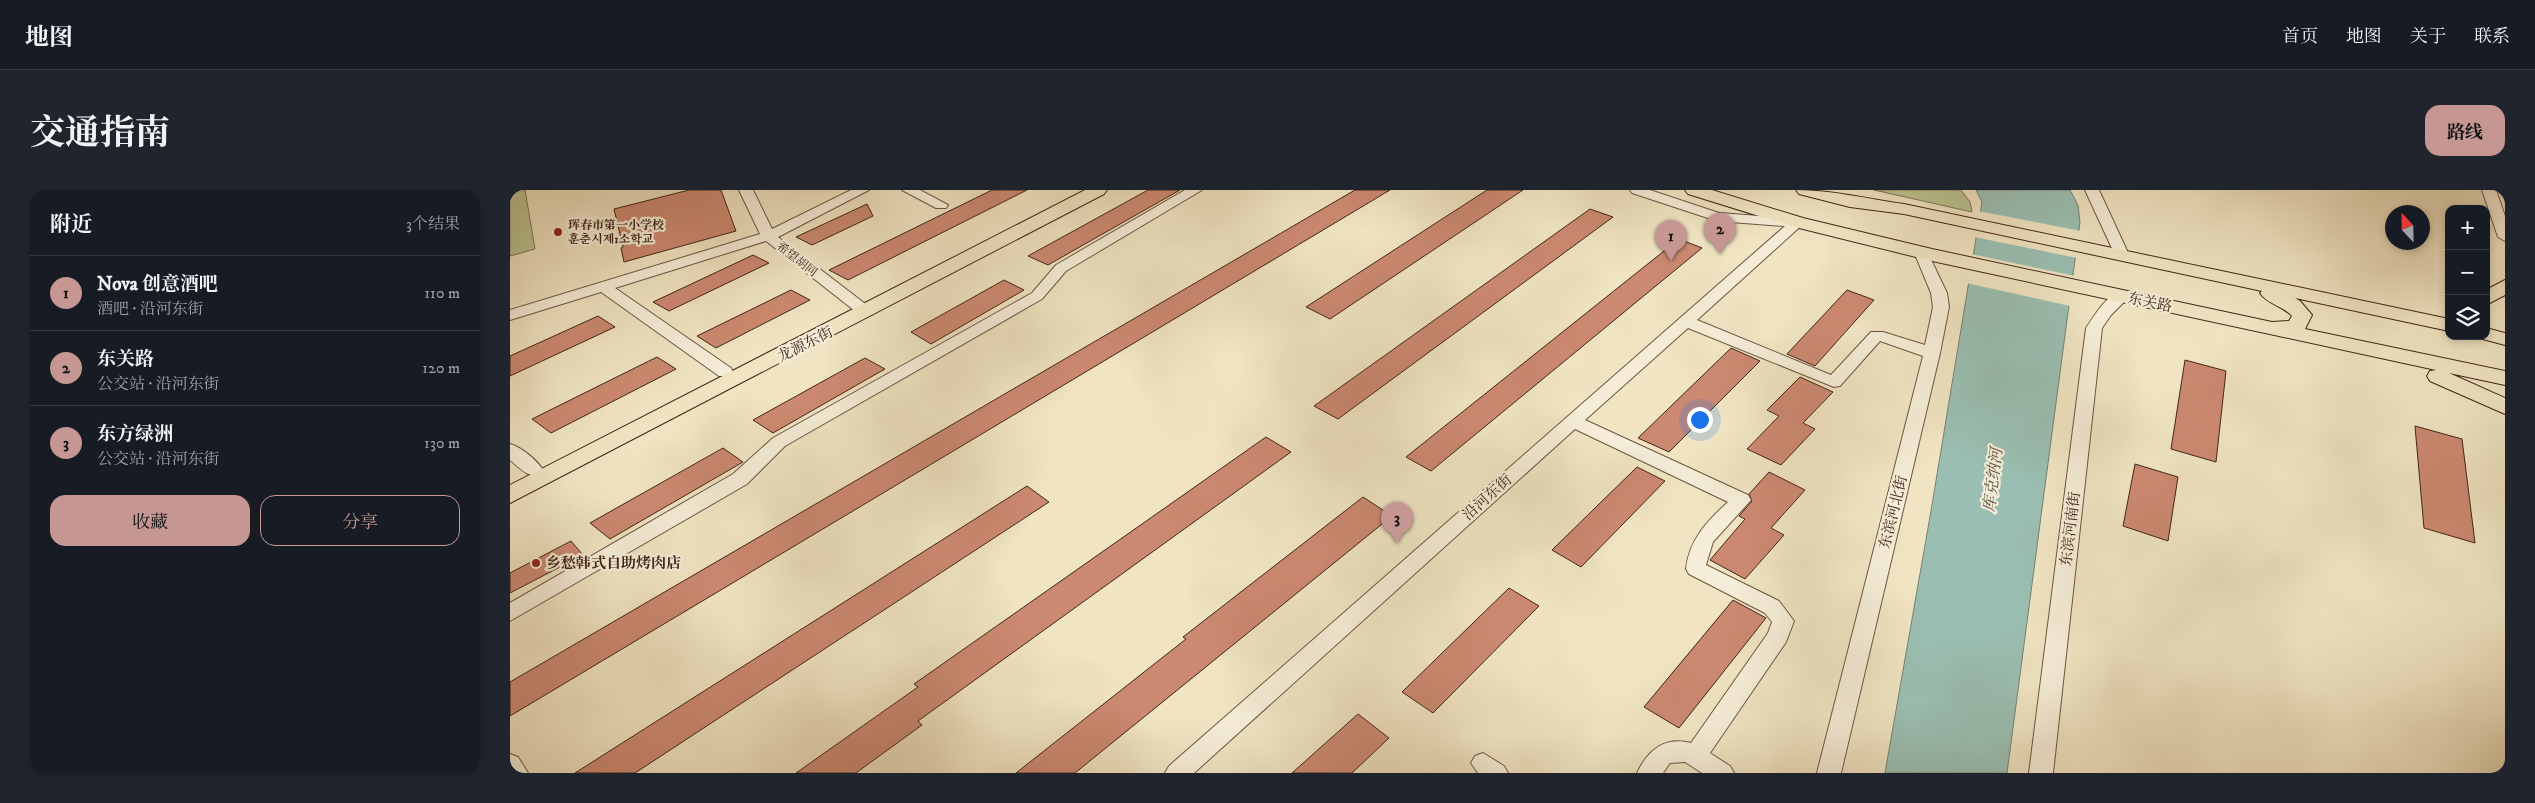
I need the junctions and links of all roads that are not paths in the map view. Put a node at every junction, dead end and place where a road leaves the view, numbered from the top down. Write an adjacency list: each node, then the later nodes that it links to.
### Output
1 (746, 190): 14 (street, 希望胡同)
2 (862, 190): 14 (street)
3 (909, 190): 12 (street)
4 (1079, 190): 23 (main road, 龙源东街)
5 (1098, 190): 23 (main road, 龙源东街)
6 (1195, 190): 42 (street)
7 (1637, 190): 13 (street, 东关路)
8 (1694, 190): 13 (main road, 东关路)
9 (1805, 190): 17 (main road)
10 (2092, 190): 17 (street)
11 (2489, 190): 15 (street)
12 (941, 204)
13 (1797, 222): 16 (main road, 东关路); 27 (street, 沿河东街)
14 (768, 236): 19 (street); 23 (street, 希望胡同)
15 (2505, 237)
16 (1927, 253): 21 (main road, 东关路); 33 (street, 东滨河北街)
17 (2122, 255): 18 (main road)
18 (2237, 279): 26 (main road); 28 (main road)
19 (602, 286): 25 (street); 34 (street)
20 (2505, 286): 22 (main road)
21 (2112, 294): 28 (main road, 东关路); 50 (street, 东滨河南街)
22 (2490, 296)
23 (861, 309): 34 (main road, 龙源东街); 41 (main road, 龙源东街)
24 (2445, 314): 26 (main road)
25 (510, 315)
26 (2406, 315): 29 (main road)
27 (1685, 321): 33 (street); 37 (street, 沿河东街)
28 (2249, 324): 32 (main road, 东关路)
29 (2445, 324)
30 (2490, 335): 31 (main road)
31 (2505, 339)
32 (2346, 344): 35 (main road, 东关路); 36 (main road)
33 (1932, 353): 49 (street, 东滨河北街)
34 (725, 372): 39 (main road, 龙源东街)
35 (2505, 378)
36 (2505, 407)
37 (1572, 421): 43 (street); 46 (street, 沿河东街)
38 (510, 450): 39 (street)
39 (534, 470): 40 (main road, 龙源东街)
40 (510, 482)
41 (510, 495)
42 (510, 613)
43 (1695, 756): 47 (street); 48 (street)
44 (510, 764): 45 (street)
45 (516, 773)
46 (1177, 773)
47 (1649, 773)
48 (1722, 773)
49 (1829, 773)
50 (2041, 773)

